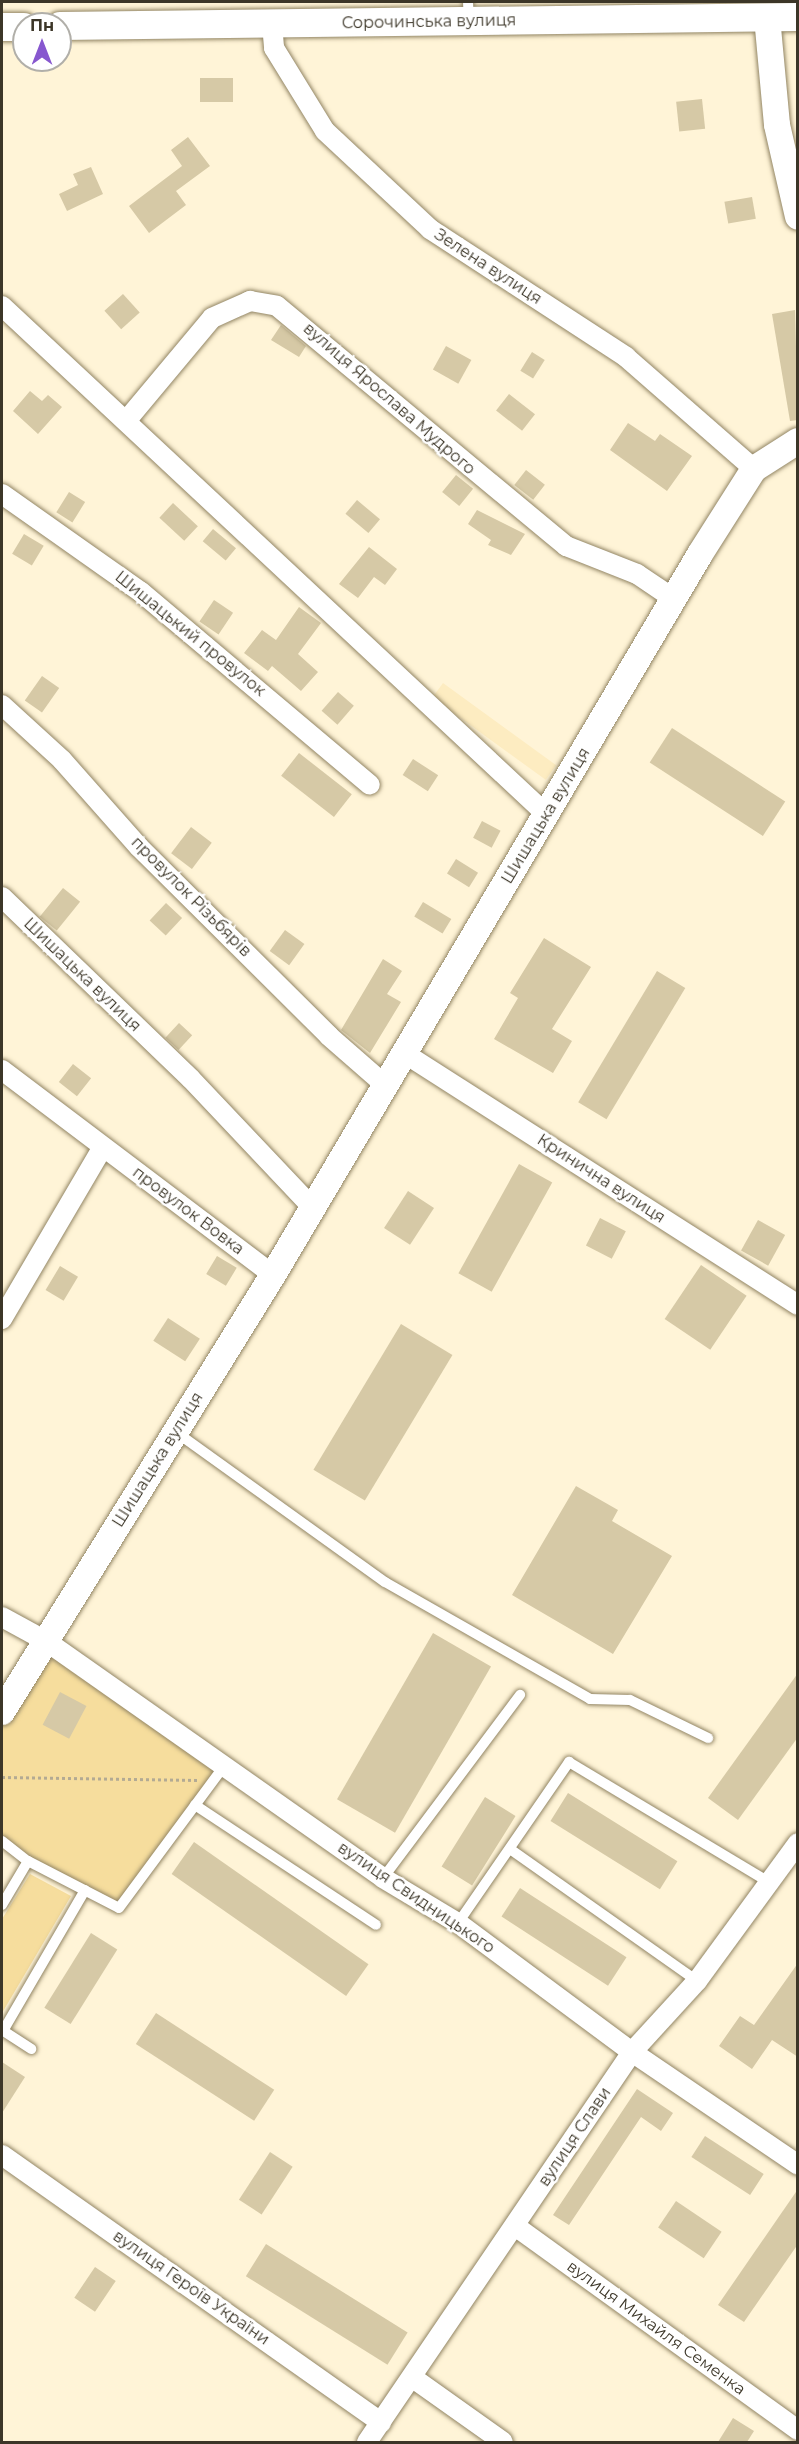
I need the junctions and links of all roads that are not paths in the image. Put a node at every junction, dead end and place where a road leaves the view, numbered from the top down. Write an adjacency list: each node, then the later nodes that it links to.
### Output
1 (468, 11): 2 (main road, Сорочинська вулиця); 4 (main road, Сорочинська вулиця)
2 (752, 12): 3 (main road, Сорочинська вулиця); 6 (street)
3 (798, 17)
4 (272, 24): 5 (main road, Сорочинська вулиця); 10 (street, Зелена вулиця)
5 (72, 26)
6 (798, 218)
7 (2, 306): 8 (street)
8 (126, 422): 12 (street, вулиця Ярослава Мудрого); 15 (street)
9 (798, 441): 10 (street, Шишацька вулиця)
10 (754, 469): 12 (street, Шишацька вулиця)
11 (2, 494): 14 (street, Шишацький провулок)
12 (674, 599): 15 (street, Шишацька вулиця)
13 (2, 705): 19 (street, провулок Різьбярів)
14 (370, 785)
15 (548, 815): 17 (street, Шишацька вулиця)
16 (2, 897): 21 (street, Шишацька вулиця)
17 (404, 1053): 19 (street, Шишацька вулиця); 23 (street, Кринична вулиця)
18 (2, 1070): 20 (street, провулок Вовка)
19 (385, 1085): 21 (street, Шишацька вулиця)
20 (104, 1147): 22 (street, провулок Вовка); 24 (street)
21 (313, 1208): 22 (street, Шишацька вулиця)
22 (273, 1275): 25 (street, Шишацька вулиця)
23 (798, 1305)
24 (2, 1319)
25 (176, 1431): 27 (street, Шишацька вулиця); 30 (lane)
26 (2, 1617): 27 (street, вулиця Свидницького)
27 (39, 1638): 29 (street, Шишацька вулиця); 31 (street, вулиця Свидницького)
28 (520, 1695): 37 (lane)
29 (2, 1712)
30 (708, 1738)
31 (224, 1766): 32 (lane); 37 (street, вулиця Свидницького)
32 (195, 1805): 39 (lane); 42 (lane)
33 (2, 1841): 36 (lane)
34 (798, 1843): 38 (street, вулиця Слави)
35 (510, 1849): 38 (lane); 41 (lane); 43 (lane)
36 (28, 1861): 39 (lane); 40 (lane)
37 (383, 1878): 41 (street, вулиця Свидницького)
38 (770, 1883): 43 (street, вулиця Слави)
39 (85, 1890): 44 (lane)
40 (2, 1905)
41 (458, 1923): 46 (street, вулиця Свидницького)
42 (376, 1925)
43 (697, 1981): 46 (street, вулиця Слави)
44 (2, 2030): 45 (lane)
45 (31, 2049)
46 (632, 2052): 48 (street, вулиця Свидницького); 49 (street, вулиця Слави)
47 (2, 2155): 51 (street, вулиця Героїв України)
48 (798, 2165)
49 (515, 2226): 50 (street, вулиця Слави); 52 (street, вулиця Михайля Семенка)
50 (413, 2378): 51 (street, вулиця Слави); 54 (street)
51 (381, 2422): 53 (street, вулиця Слави)
52 (798, 2430)
53 (368, 2442)
54 (503, 2442)

